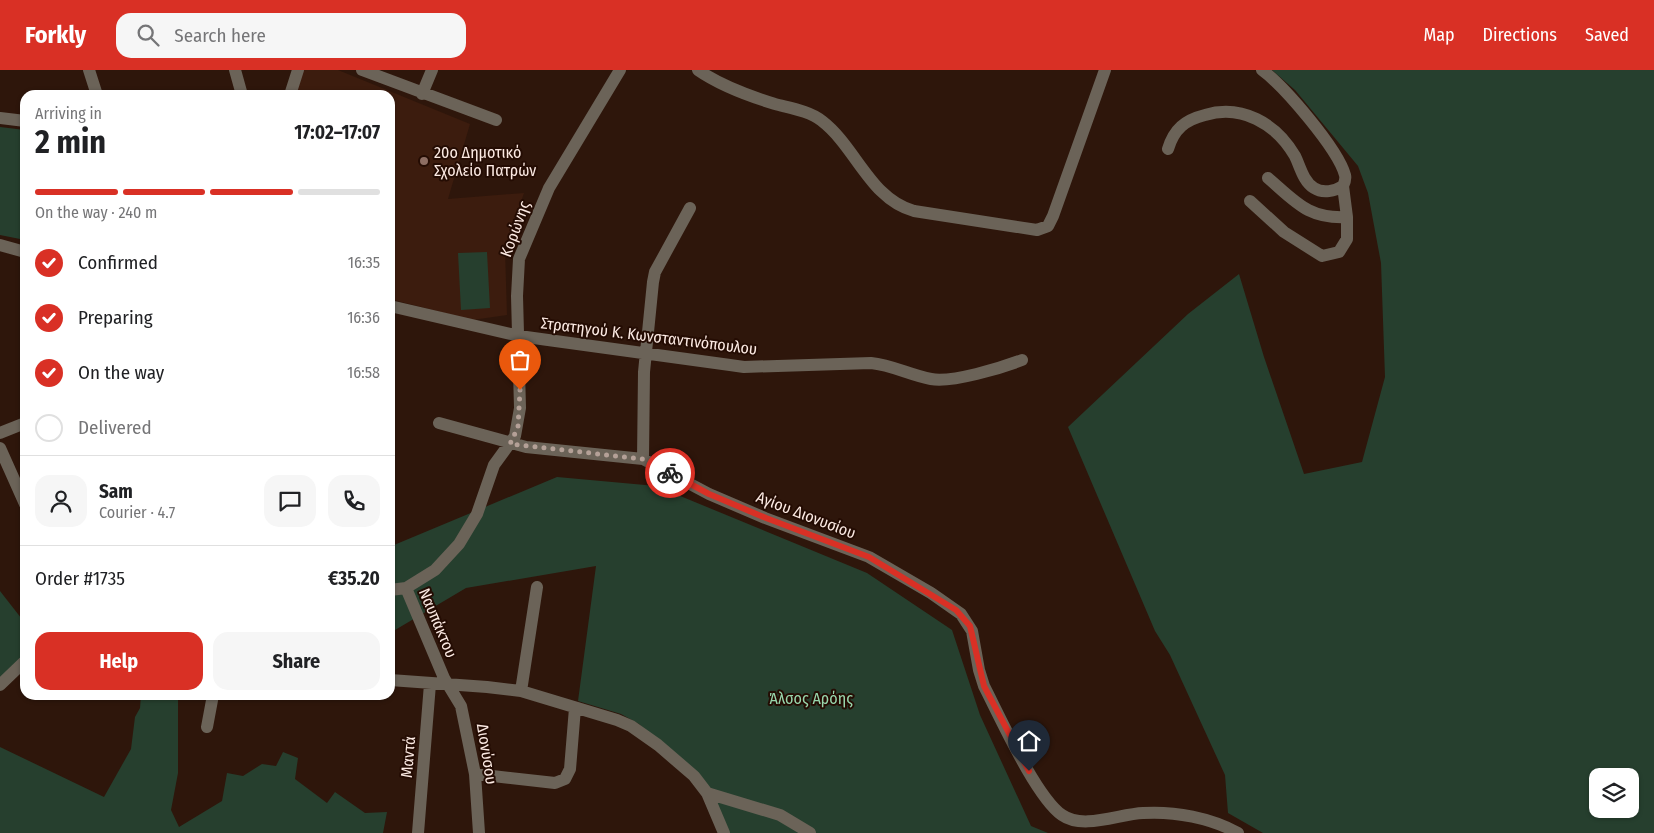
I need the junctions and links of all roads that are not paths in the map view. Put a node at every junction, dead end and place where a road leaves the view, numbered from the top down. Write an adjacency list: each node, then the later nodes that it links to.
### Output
1 (89, 70): 10 (street)
2 (235, 70): 11 (street)
3 (298, 70): 12 (street)
4 (362, 70): 13 (street)
5 (432, 70): 13 (street)
6 (620, 70): 26 (street, Κορώνης)
7 (698, 70): 8 (street)
8 (1104, 70)
9 (1262, 70): 19 (street)
10 (95, 90)
11 (241, 90)
12 (292, 90)
13 (422, 94): 16 (street)
14 (0, 118): 15 (street)
15 (20, 120)
16 (496, 120)
17 (1168, 149): 19 (street)
18 (1268, 178): 22 (street)
19 (1343, 186): 22 (street)
20 (1250, 201): 22 (street)
21 (690, 208): 27 (street)
22 (1347, 217)
23 (0, 245): 24 (street)
24 (20, 251)
25 (395, 307): 26 (street, Στρατηγού Κ. Κωνσταντινόπουλου)
26 (520, 336): 27 (street, Στρατηγού Κ. Κωνσταντινόπουλου); 32 (street, Κορώνης)
27 (645, 353): 28 (street, Στρατηγού Κ. Κωνσταντινόπουλου); 34 (street)
28 (1022, 360)
29 (439, 423): 32 (street)
30 (20, 425): 31 (street)
31 (0, 433)
32 (510, 444): 34 (street); 38 (street, Κορώνης)
33 (0, 448): 35 (street)
34 (643, 459): 56 (street, Αγίου Διονυσίου)
35 (12, 479): 36 (street); 37 (street)
36 (0, 484)
37 (20, 494)
38 (406, 588): 40 (street, Ναυπάκτου); 45 (street, Ναυπάκτου)
39 (537, 588): 46 (street)
40 (395, 589)
41 (20, 666): 44 (street)
42 (395, 680): 43 (street)
43 (430, 684): 45 (street); 52 (street, Μαντά)
44 (0, 685)
45 (448, 685): 46 (street); 50 (street, Διονύσου)
46 (521, 691): 48 (street)
47 (212, 700): 49 (street)
48 (575, 708): 50 (street); 51 (street)
49 (207, 727)
50 (475, 774): 53 (street, Διονύσου)
51 (707, 793): 54 (street); 55 (street)
52 (418, 833)
53 (479, 833)
54 (724, 833)
55 (810, 833)
56 (1238, 833)

